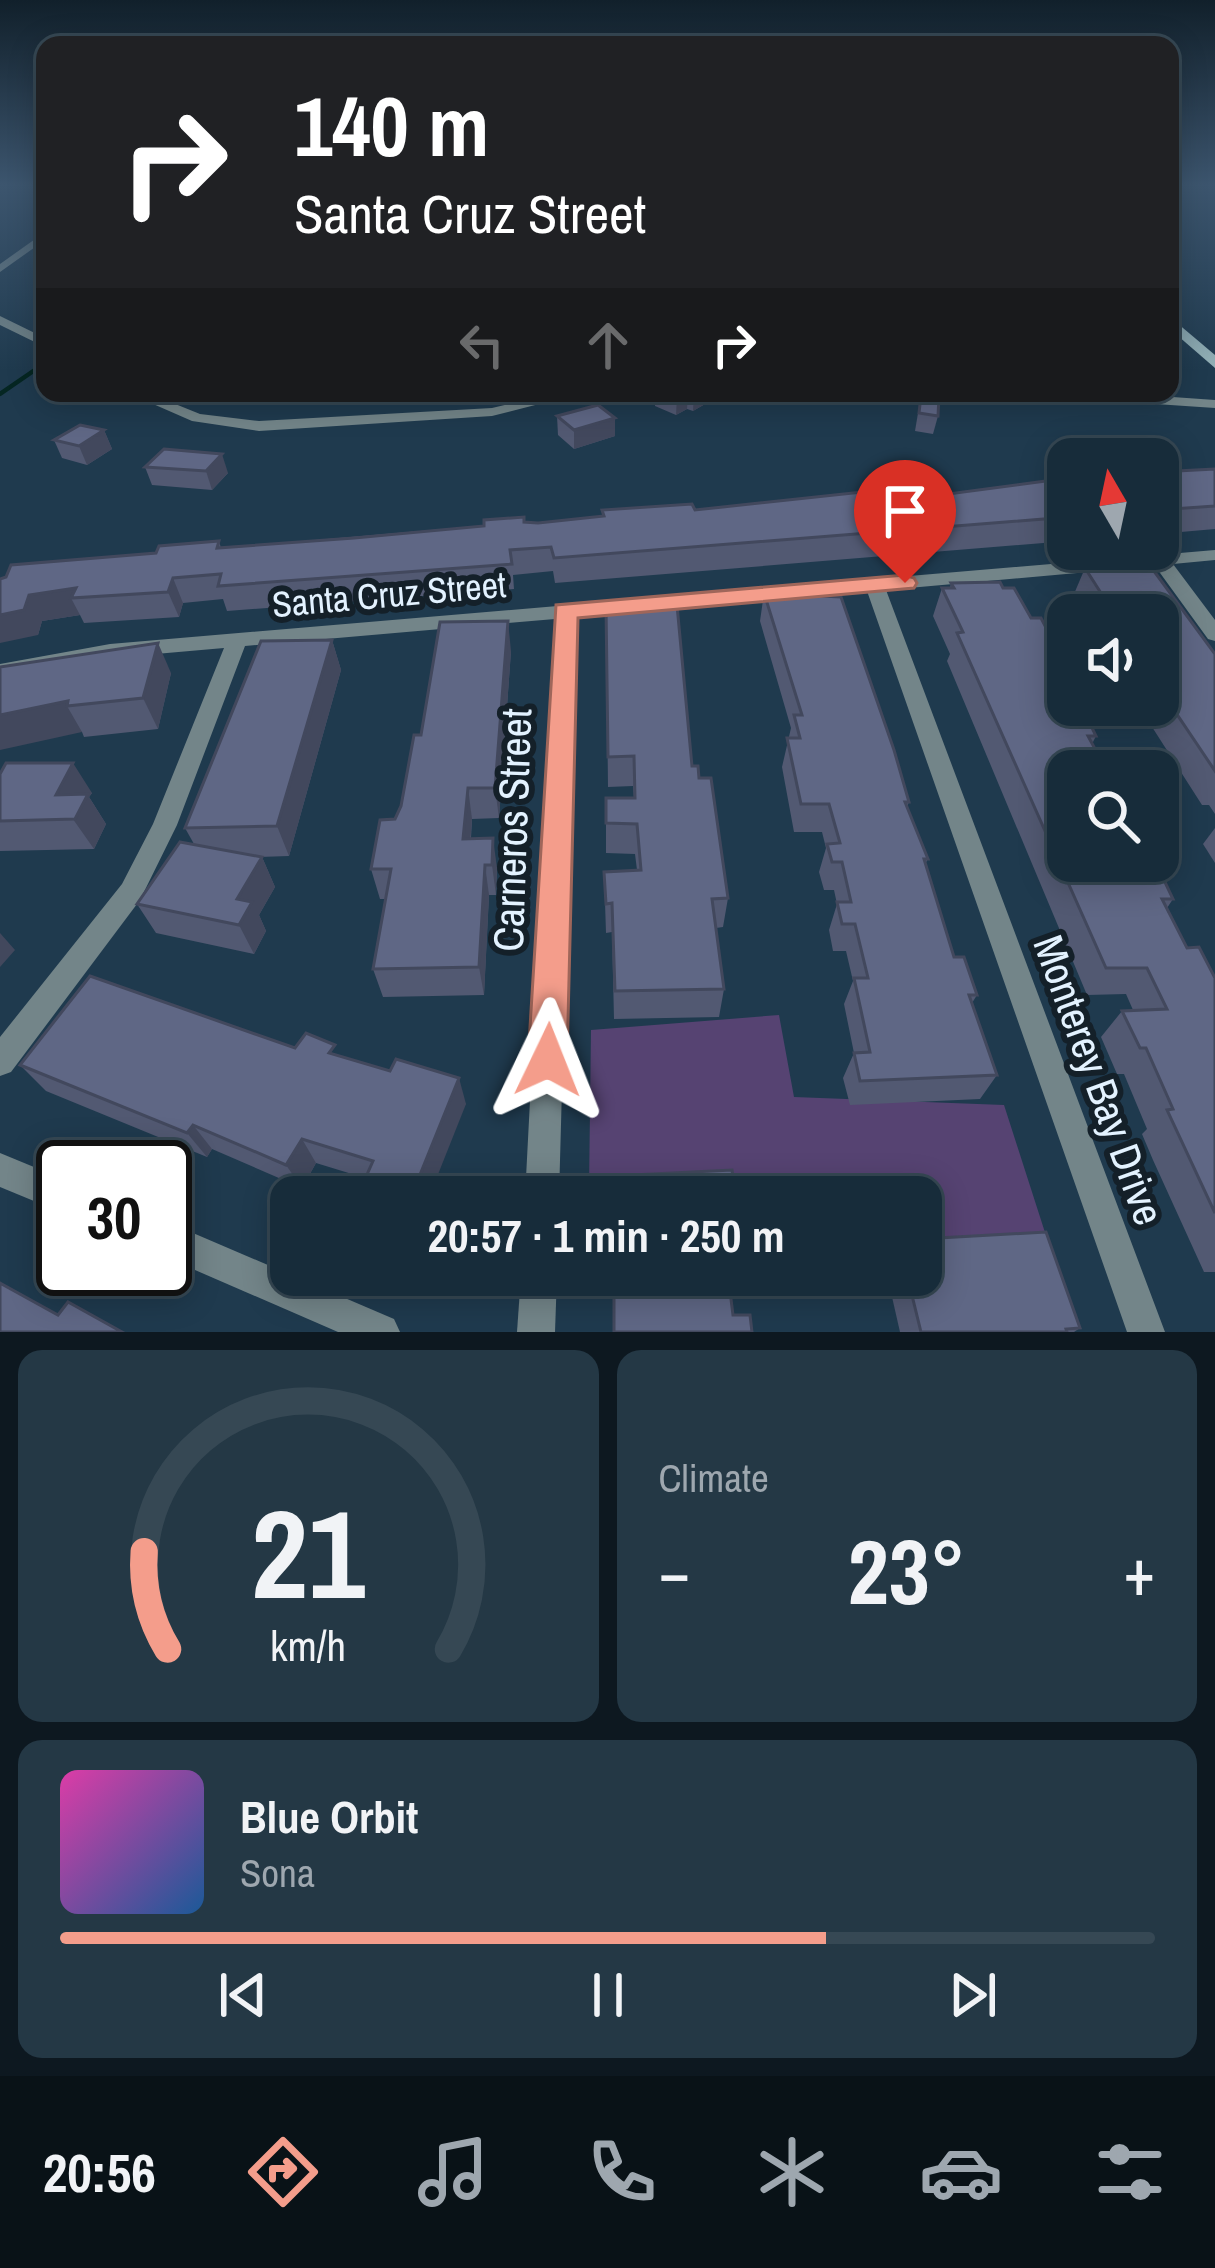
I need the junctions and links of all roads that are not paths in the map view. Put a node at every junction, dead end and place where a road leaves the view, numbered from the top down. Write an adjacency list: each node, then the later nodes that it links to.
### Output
1 (30, 246): 2 (street)
2 (0, 269)
3 (0, 320): 5 (street)
4 (1179, 329): 6 (main road)
5 (36, 339)
6 (1215, 363)
7 (157, 402): 8 (street)
8 (535, 402)
9 (1179, 402): 10 (street)
10 (1215, 404)
11 (1215, 555): 12 (street, Santa Cruz Street)
12 (1179, 558)
13 (1050, 570): 15 (street, Santa Cruz Street)
14 (1167, 570): 17 (street)
15 (875, 586): 16 (street, Santa Cruz Street); 28 (street, Monterey Bay Drive)
16 (566, 611): 18 (street, Santa Cruz Street); 22 (street, Carneros Street)
17 (1215, 634)
18 (237, 640): 19 (street, Santa Cruz Street); 20 (street)
19 (0, 671)
20 (0, 1061)
21 (0, 1170): 23 (street)
22 (543, 1176)
23 (36, 1185)
24 (192, 1251): 26 (street)
25 (538, 1296): 27 (street)
26 (381, 1332)
27 (536, 1332)
28 (1146, 1332)

